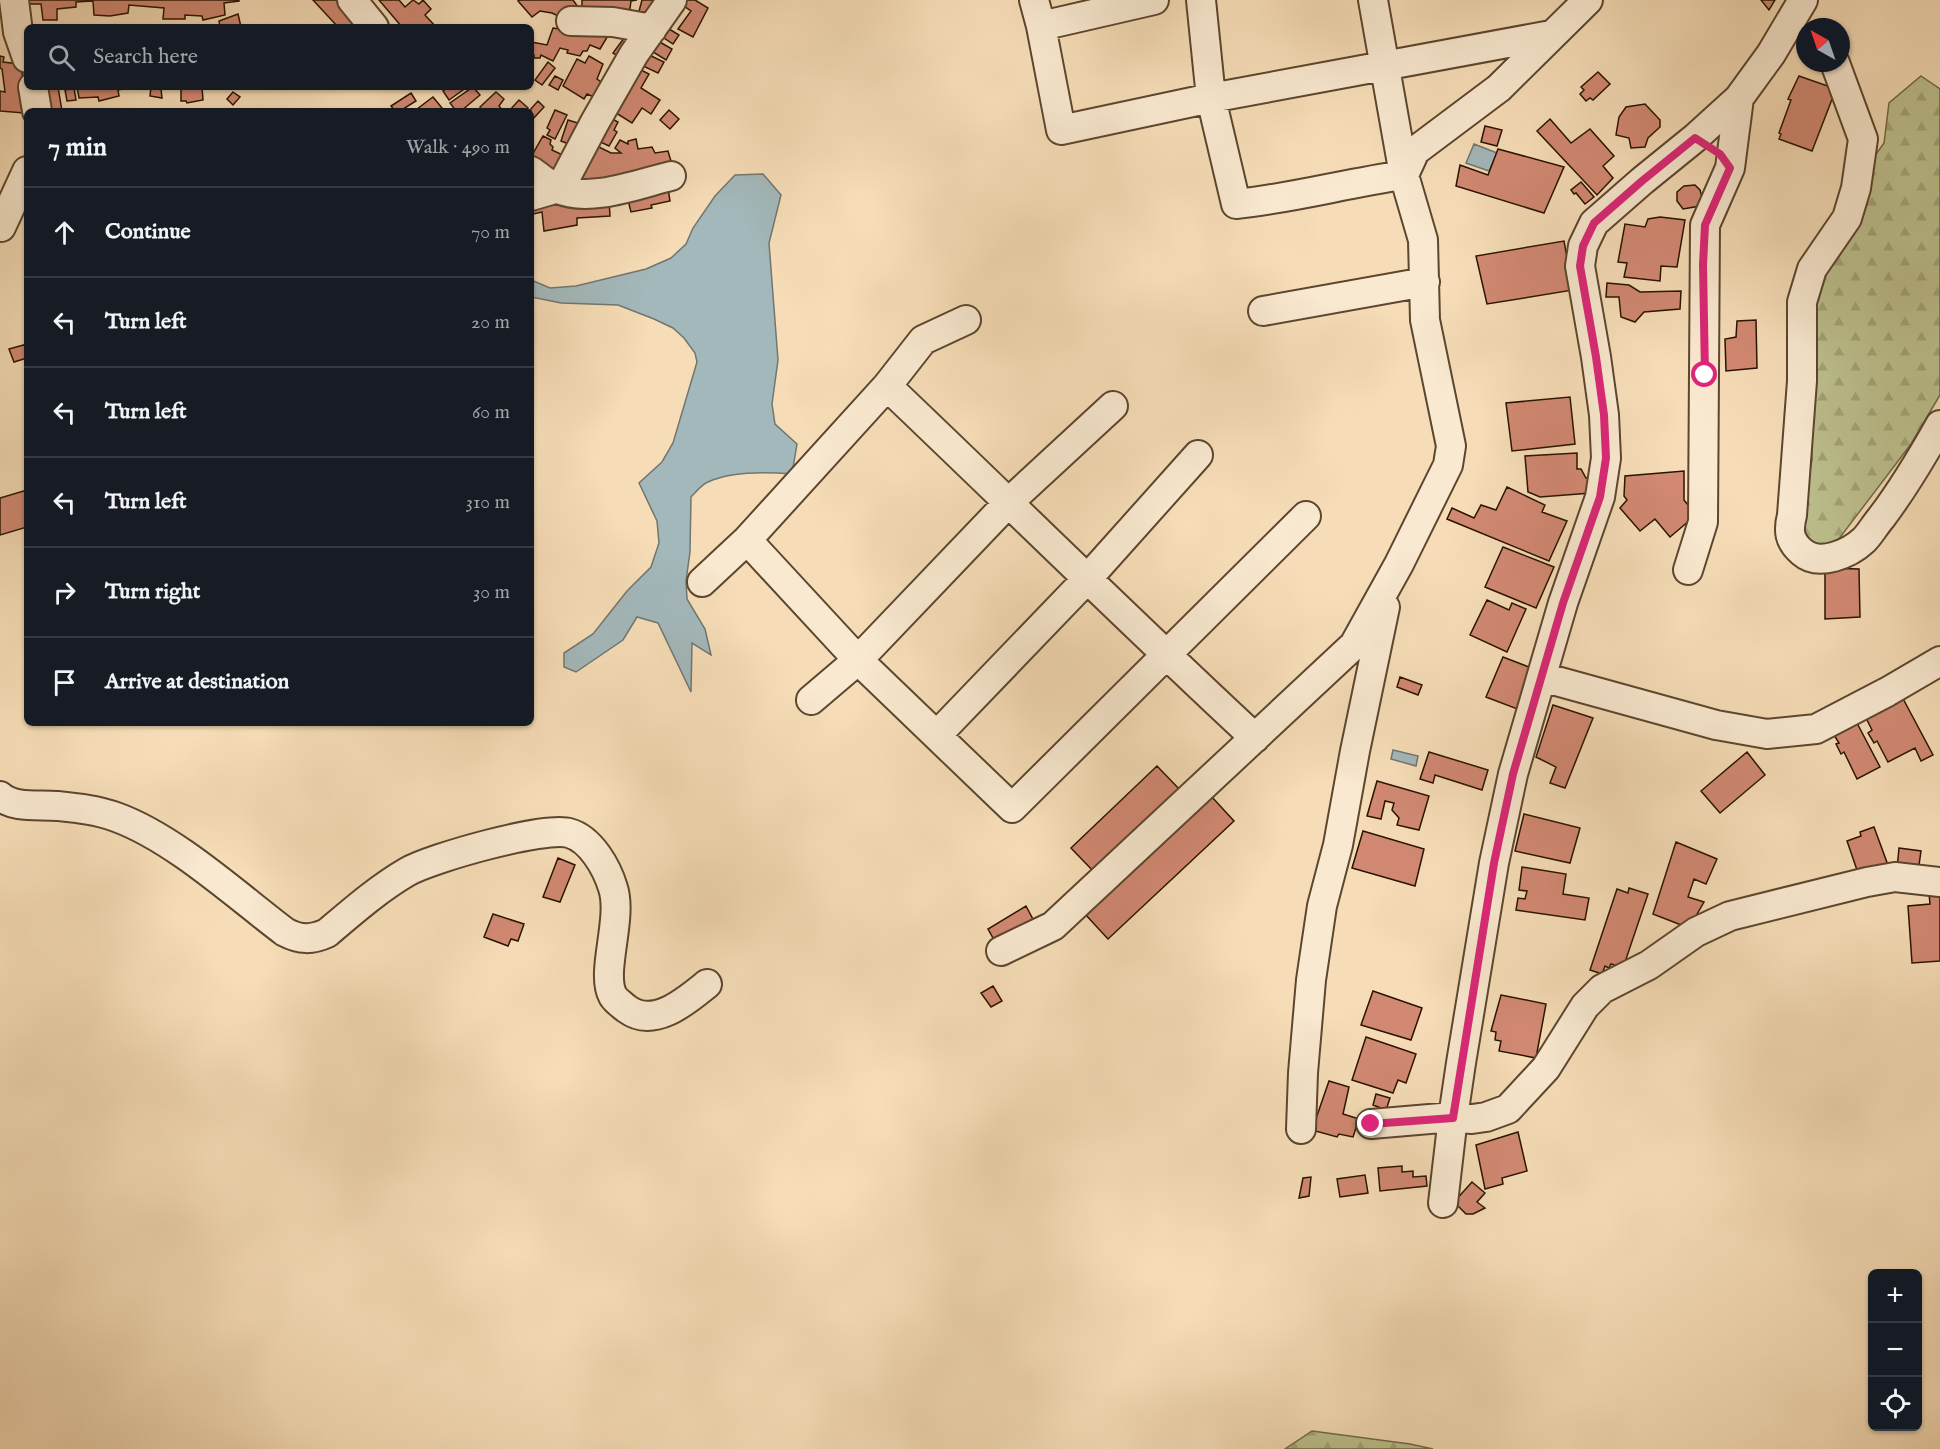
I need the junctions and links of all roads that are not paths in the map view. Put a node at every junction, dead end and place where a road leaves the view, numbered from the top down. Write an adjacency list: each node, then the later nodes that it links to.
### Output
1 (14, 0): 14 (street)
2 (352, 0): 11 (street)
3 (672, 0): 12 (street)
4 (1154, 0): 9 (street)
5 (1201, 0): 18 (street)
6 (1373, 0): 15 (street)
7 (1588, 0): 13 (street)
8 (1805, 12): 19 (street)
9 (1038, 13): 18 (street)
10 (571, 21): 12 (street)
11 (372, 24)
12 (652, 29): 27 (street)
13 (1551, 35): 15 (street); 23 (street)
14 (24, 49)
15 (1383, 67): 18 (street); 23 (street)
16 (1838, 72): 34 (street)
17 (34, 90): 20 (street)
18 (1211, 98): 23 (street)
19 (1739, 98): 21 (street); 22 (street)
20 (36, 108)
21 (1695, 138): 22 (street); 46 (street)
22 (1730, 168): 39 (street)
23 (1404, 175): 29 (street)
24 (534, 176): 27 (street)
25 (671, 176): 27 (street)
26 (24, 177): 28 (street)
27 (543, 192)
28 (1, 227)
29 (1425, 282): 30 (street); 41 (street)
30 (1263, 311)
31 (966, 320): 32 (street)
32 (887, 386): 36 (street); 38 (street)
33 (1113, 406): 36 (street)
34 (1940, 426)
35 (1198, 455): 40 (street)
36 (1009, 502): 40 (street); 44 (street)
37 (1306, 516): 43 (street)
38 (747, 540): 42 (street); 44 (street)
39 (1688, 570)
40 (1088, 578): 43 (street); 48 (street)
41 (1391, 579): 49 (street); 56 (street)
42 (702, 582)
43 (1167, 656): 48 (street); 49 (street)
44 (858, 660): 47 (street); 48 (street)
45 (1940, 661): 46 (street)
46 (1542, 677): 54 (street)
47 (811, 700)
48 (938, 734)
49 (1256, 738): 52 (street)
50 (0, 796): 53 (street)
51 (1940, 882): 54 (street)
52 (1001, 951)
53 (707, 984)
54 (1453, 1118): 55 (street); 57 (street)
55 (1371, 1124)
56 (1301, 1129)
57 (1443, 1203)

